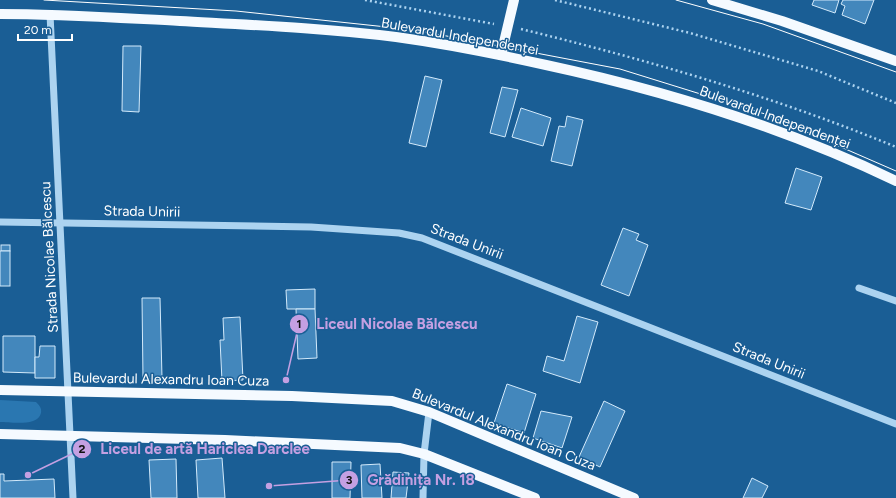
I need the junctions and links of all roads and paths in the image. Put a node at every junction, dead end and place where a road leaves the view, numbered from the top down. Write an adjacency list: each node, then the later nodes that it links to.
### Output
1 (365, 0): 7 (path)
2 (514, 0): 7 (main road)
3 (555, 0): 10 (path)
4 (712, 0): 9 (main road)
5 (0, 14): 6 (main road, Bulevardul Independenței)
6 (50, 14): 8 (main road, Bulevardul Independenței); 14 (street, Strada Nicolae Bălcescu)
7 (508, 26): 8 (main road); 11 (path)
8 (501, 55): 12 (main road, Bulevardul Independenței)
9 (896, 62)
10 (896, 103)
11 (896, 147)
12 (896, 181)
13 (0, 222): 14 (street, Strada Unirii)
14 (60, 223): 18 (street, Strada Nicolae Bălcescu); 20 (street, Strada Unirii)
15 (859, 288): 16 (street)
16 (896, 301)
17 (0, 390): 18 (main road, Bulevardul Alexandru Ioan Cuza)
18 (68, 391): 19 (main road, Bulevardul Alexandru Ioan Cuza); 22 (street, Strada Nicolae Bălcescu)
19 (429, 412): 23 (street); 27 (main road, Bulevardul Alexandru Ioan Cuza)
20 (896, 424)
21 (0, 434): 22 (main road)
22 (69, 435): 23 (main road); 24 (street, Strada Nicolae Bălcescu)
23 (424, 454): 25 (street); 26 (main road)
24 (74, 498)
25 (423, 498)
26 (535, 498)
27 (634, 498)

